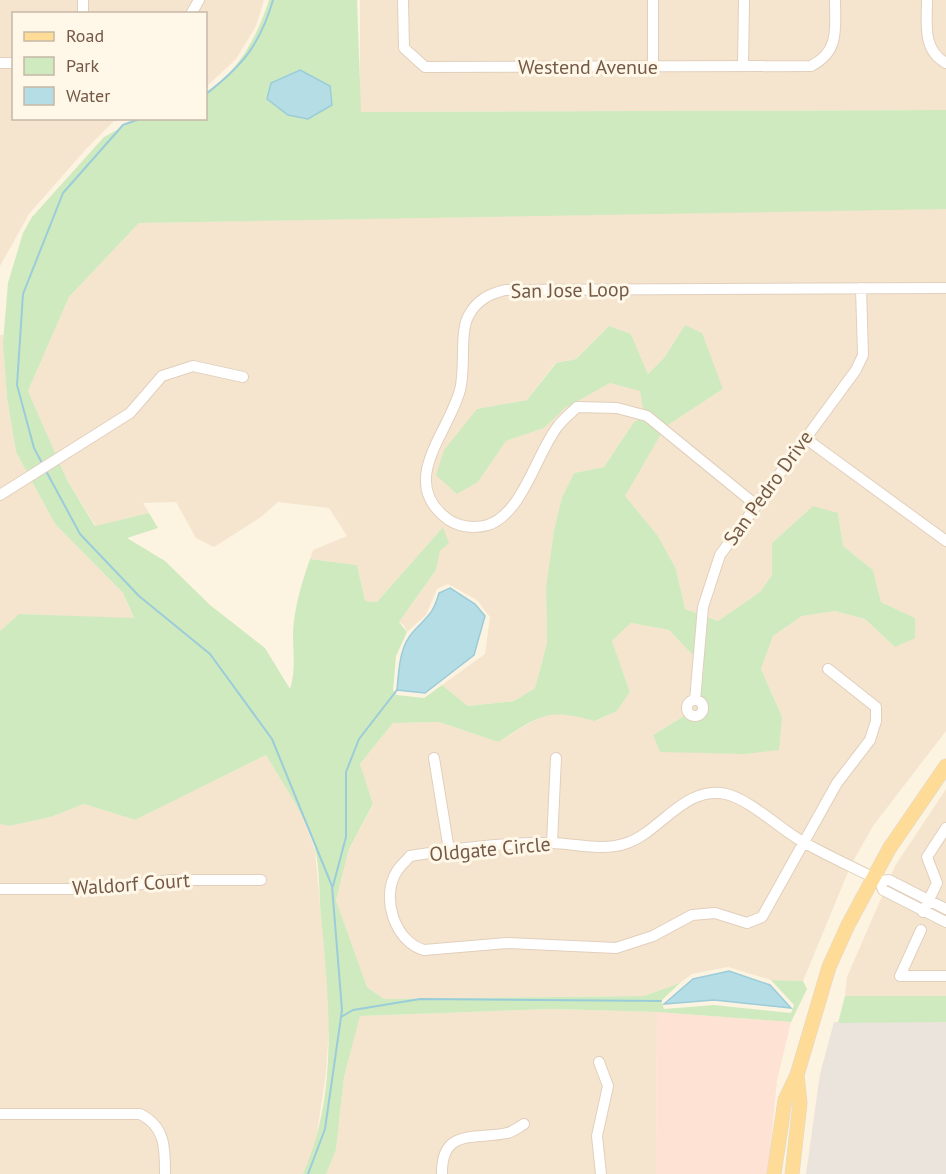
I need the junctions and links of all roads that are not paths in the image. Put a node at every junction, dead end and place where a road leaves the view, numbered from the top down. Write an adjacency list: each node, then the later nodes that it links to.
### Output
1 (403, 0): 8 (street, Westend Avenue)
2 (653, 0): 8 (street)
3 (744, 0): 7 (street)
4 (835, 0): 7 (street, Westend Avenue)
5 (927, 0): 6 (street)
6 (946, 63)
7 (743, 66): 8 (street, Westend Avenue)
8 (653, 68)
9 (861, 288): 10 (street, San Jose Loop); 12 (street, San Pedro Drive); 14 (street, San Jose Loop)
10 (946, 288)
11 (243, 377): 13 (street)
12 (805, 438): 14 (street, San Pedro Drive); 15 (street)
13 (0, 495)
14 (756, 505): 17 (street, San Pedro Drive)
15 (946, 541)
16 (828, 669): 22 (street)
17 (695, 700)
18 (434, 758): 24 (street)
19 (556, 758): 23 (street)
20 (946, 766): 26 (main road)
21 (946, 828): 28 (street)
22 (802, 842): 23 (street, Oldgate Circle); 24 (street, Oldgate Circle); 26 (street, Oldgate Circle)
23 (552, 843): 24 (street, Oldgate Circle)
24 (449, 850)
25 (261, 880): 27 (street, Waldorf Court)
26 (877, 880): 28 (street); 30 (street); 35 (main road)
27 (0, 889)
28 (929, 900): 29 (street); 30 (street)
29 (946, 909)
30 (923, 912): 31 (street)
31 (946, 922)
32 (921, 930): 33 (street)
33 (946, 976)
34 (599, 1062): 40 (street)
35 (797, 1075): 41 (main road); 42 (main road)
36 (0, 1114): 38 (street)
37 (524, 1124): 39 (street)
38 (165, 1174)
39 (442, 1174)
40 (601, 1174)
41 (774, 1174)
42 (792, 1174)

